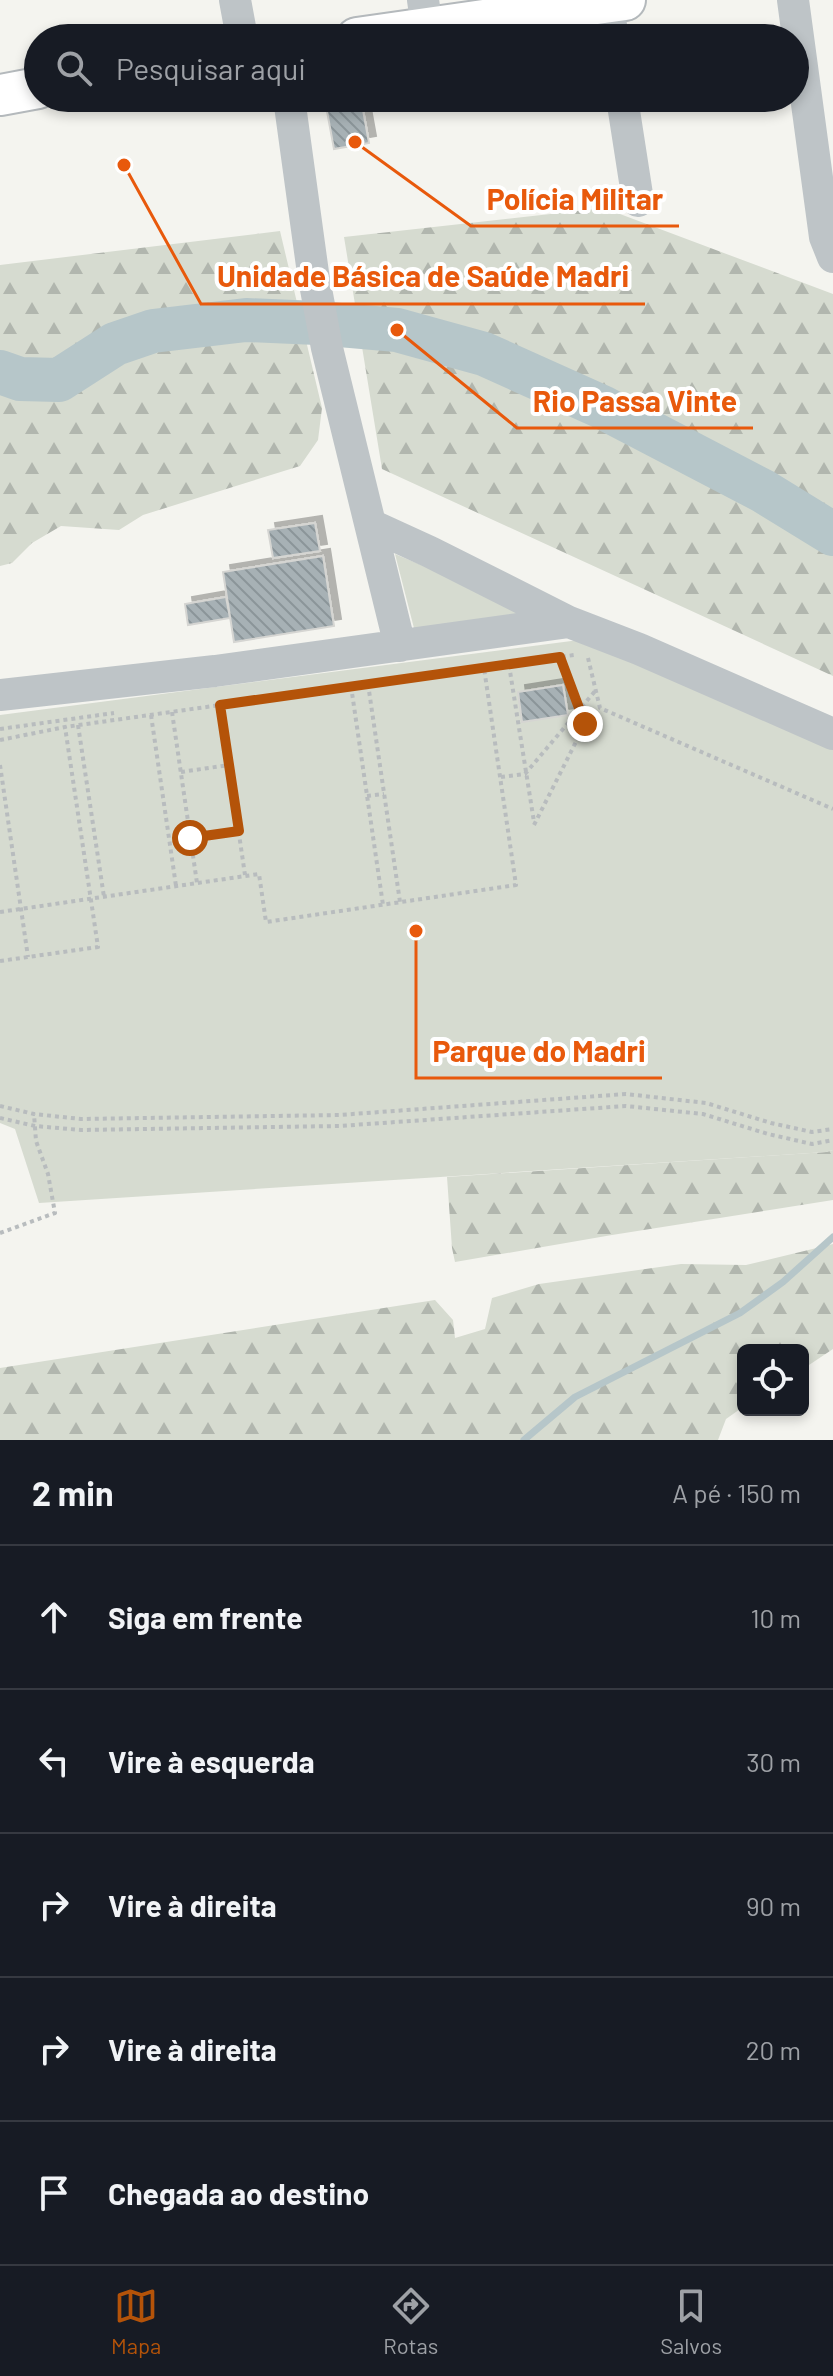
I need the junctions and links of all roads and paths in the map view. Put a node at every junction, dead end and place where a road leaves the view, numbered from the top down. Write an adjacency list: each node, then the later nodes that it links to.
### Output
1 (235, 0): 5 (street)
2 (793, 0): 7 (street)
3 (613, 10): 4 (main road)
4 (425, 14): 6 (main road)
5 (239, 24)
6 (397, 24)
7 (796, 24)
8 (24, 91): 9 (main road)
9 (0, 95)
10 (291, 112): 15 (street)
11 (624, 112): 13 (street)
12 (808, 112): 14 (street)
13 (638, 201)
14 (833, 257)
15 (371, 525): 16 (street); 17 (street)
16 (569, 622): 17 (street); 35 (street)
17 (400, 646): 26 (street)
18 (587, 655): 19 (path); 20 (path); 25 (path)
19 (560, 657): 21 (path); 28 (path)
20 (599, 660)
21 (509, 664): 22 (path); 40 (path)
22 (484, 668): 23 (path); 41 (path)
23 (368, 684): 24 (path); 42 (path)
24 (351, 686): 27 (path); 43 (path)
25 (596, 690): 28 (path); 44 (path)
26 (0, 695)
27 (220, 705): 30 (path); 38 (path)
28 (579, 710): 40 (path); 40 (path)
29 (125, 711): 34 (path)
30 (172, 712): 31 (path); 39 (path)
31 (151, 715): 32 (path); 53 (path)
32 (78, 725): 33 (path); 45 (path)
33 (65, 727): 36 (path); 46 (path)
34 (0, 729)
35 (833, 734)
36 (0, 740)
37 (0, 765): 47 (path)
38 (229, 765): 39 (path); 49 (path)
39 (181, 772): 50 (path)
40 (525, 774): 41 (path)
41 (500, 778): 56 (path)
42 (384, 794): 43 (path); 56 (path)
43 (367, 796): 57 (path)
44 (833, 809)
45 (92, 816): 46 (path); 54 (path)
46 (79, 818): 55 (path)
47 (9, 826): 48 (path); 58 (path)
48 (0, 828)
49 (239, 831): 50 (path); 51 (path)
50 (190, 838): 52 (path)
51 (245, 875): 52 (path); 57 (path)
52 (197, 883): 53 (path)
53 (176, 886): 54 (path)
54 (104, 897): 55 (path)
55 (91, 899): 58 (path); 60 (path)
56 (400, 902): 57 (path)
57 (383, 905)
58 (21, 909): 59 (path); 60 (path)
59 (0, 912)
60 (28, 957): 61 (path)
61 (0, 961)
62 (0, 1106): 63 (path)
63 (34, 1114): 65 (path); 66 (path)
64 (0, 1118): 65 (path)
65 (35, 1126): 67 (path); 68 (path)
66 (833, 1129)
67 (833, 1140)
68 (0, 1233)

